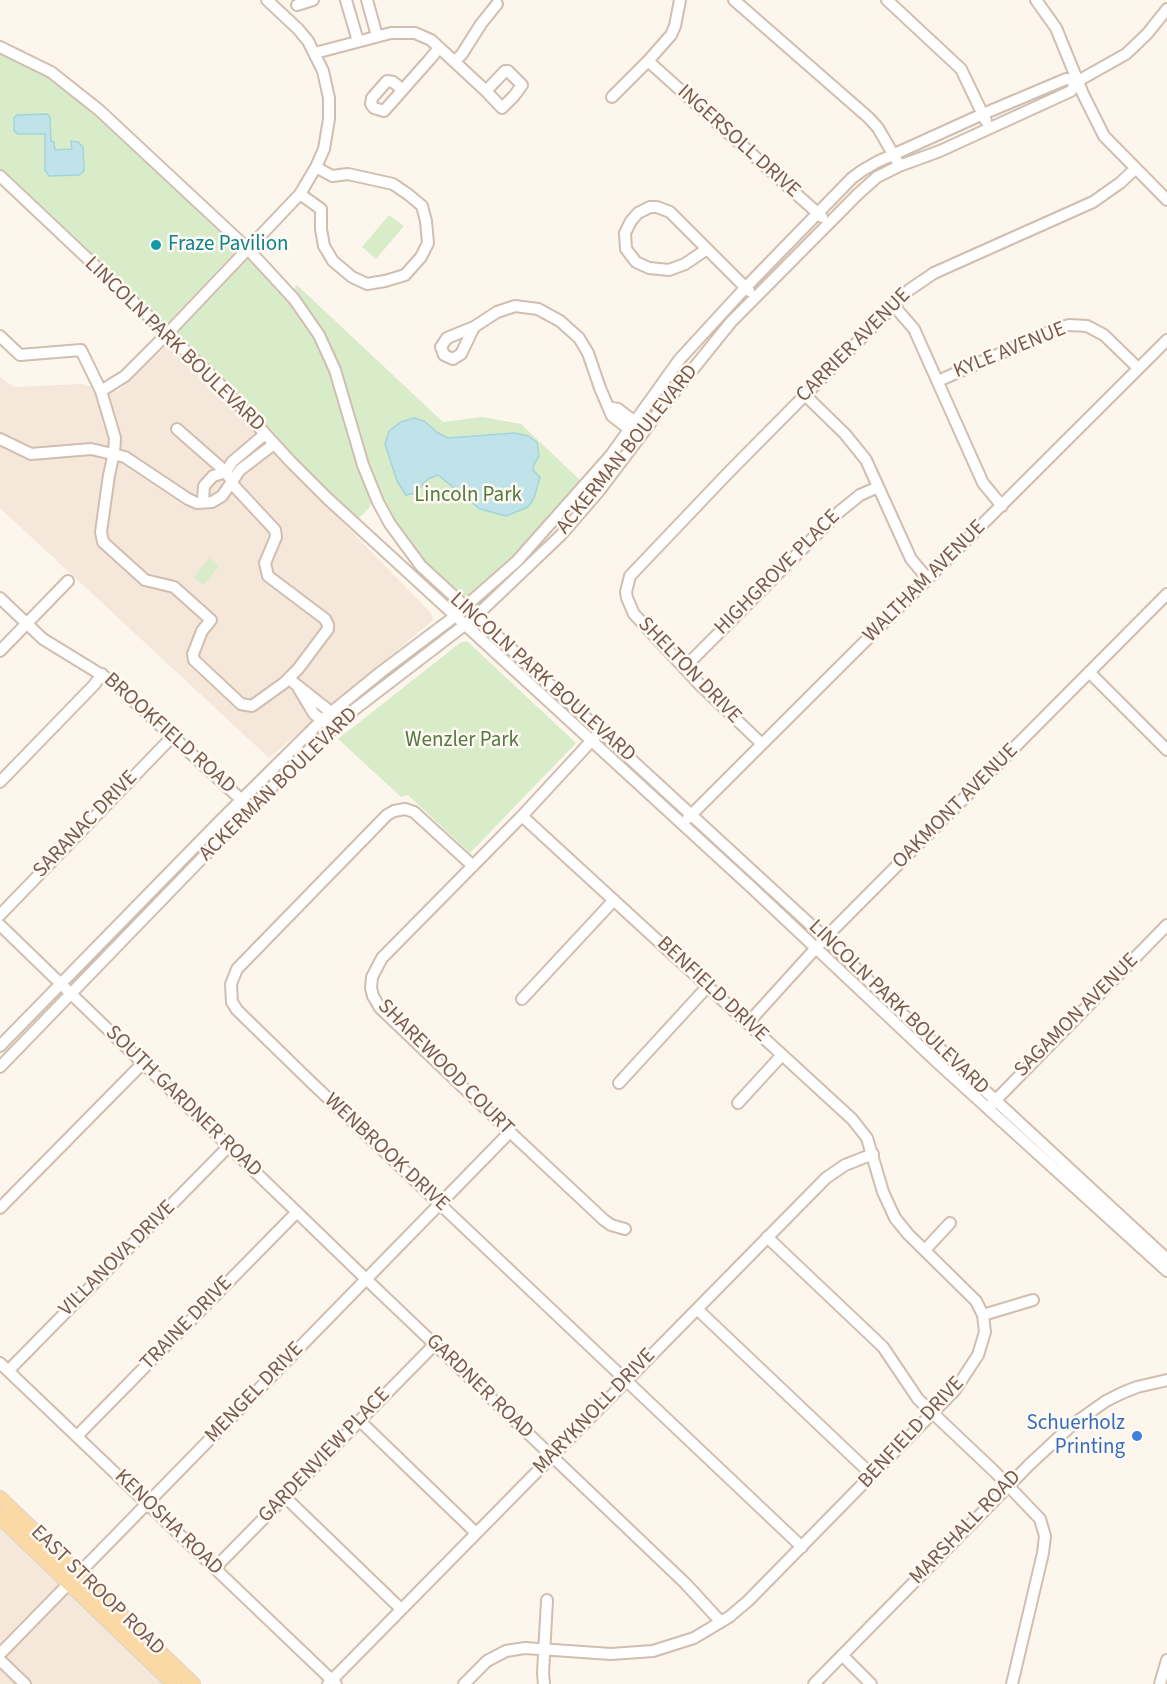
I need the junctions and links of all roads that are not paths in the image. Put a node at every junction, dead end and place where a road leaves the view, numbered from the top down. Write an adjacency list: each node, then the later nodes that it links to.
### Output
1 (267, 0): 16 (street)
2 (313, 0): 10 (street)
3 (346, 0): 13 (street)
4 (367, 0): 12 (street)
5 (680, 0): 18 (street)
6 (734, 0): 25 (street)
7 (887, 0): 23 (street)
8 (1036, 0): 19 (street)
9 (497, 4): 17 (street)
10 (297, 5)
11 (1167, 9): 19 (street, ACKERMAN BOULEVARD)
12 (377, 36): 13 (street); 15 (street)
13 (358, 41): 16 (street)
14 (0, 47): 34 (street, LINCOLN PARK BOULEVARD)
15 (439, 48): 17 (street); 20 (street)
16 (315, 53): 27 (street)
17 (454, 61): 21 (street)
18 (648, 61): 22 (street); 32 (street, INGERSOLL DRIVE)
19 (1078, 81): 23 (street, ACKERMAN BOULEVARD); 24 (street, ACKERMAN BOULEVARD); 28 (street)
20 (403, 90)
21 (486, 92)
22 (612, 97)
23 (983, 114): 24 (street); 25 (street, ACKERMAN BOULEVARD)
24 (989, 129): 26 (street, ACKERMAN BOULEVARD)
25 (893, 155): 26 (street); 32 (street, ACKERMAN BOULEVARD)
26 (899, 166): 33 (street, ACKERMAN BOULEVARD)
27 (316, 168): 30 (street); 30 (street)
28 (1135, 169): 31 (street); 38 (street, CARRIER AVENUE)
29 (0, 176): 40 (street, LINCOLN PARK BOULEVARD)
30 (300, 194): 34 (street)
31 (1167, 200)
32 (817, 213): 33 (street, INGERSOLL DRIVE); 36 (street, ACKERMAN BOULEVARD)
33 (828, 223): 37 (street, ACKERMAN BOULEVARD)
34 (247, 248): 40 (street); 63 (street, LINCOLN PARK BOULEVARD)
35 (706, 249): 35 (street); 36 (street)
36 (746, 287): 37 (street); 47 (street, ACKERMAN BOULEVARD)
37 (755, 297): 50 (street, ACKERMAN BOULEVARD)
38 (894, 306): 44 (street); 46 (street, CARRIER AVENUE)
39 (474, 327): 47 (street)
40 (167, 334): 45 (street); 49 (street, LINCOLN PARK BOULEVARD)
41 (0, 336): 45 (street)
42 (1167, 340): 43 (street, WALTHAM AVENUE)
43 (1138, 368): 44 (street, KYLE AVENUE); 57 (street, WALTHAM AVENUE)
44 (938, 381): 57 (street)
45 (101, 391): 53 (street)
46 (805, 395): 55 (street); 60 (street, CARRIER AVENUE)
47 (632, 426): 50 (street); 63 (street, ACKERMAN BOULEVARD)
48 (177, 429): 54 (street)
49 (265, 434): 52 (street, LINCOLN PARK BOULEVARD); 54 (street)
50 (643, 434): 65 (street, ACKERMAN BOULEVARD)
51 (0, 439): 53 (street)
52 (274, 444): 54 (street); 64 (street, LINCOLN PARK BOULEVARD)
53 (114, 453): 56 (street); 72 (street)
54 (229, 476): 56 (street); 56 (street); 72 (street)
55 (879, 487): 58 (street); 69 (street, HIGHGROVE PLACE)
56 (203, 501)
57 (1002, 506): 58 (street, WALTHAM AVENUE)
58 (928, 579): 78 (street, WALTHAM AVENUE)
59 (68, 581): 66 (street)
60 (626, 592): 69 (street, SHELTON DRIVE)
61 (1167, 594): 70 (street, OAKMONT AVENUE)
62 (0, 598): 66 (street, BROOKFIELD ROAD)
63 (465, 608): 64 (street, ACKERMAN BOULEVARD); 65 (street, LINCOLN PARK BOULEVARD)
64 (455, 616): 67 (street, LINCOLN PARK BOULEVARD); 73 (street, ACKERMAN BOULEVARD)
65 (475, 617): 67 (street, ACKERMAN BOULEVARD); 75 (street, LINCOLN PARK BOULEVARD)
66 (27, 623): 68 (street); 71 (street, BROOKFIELD ROAD)
67 (465, 625): 74 (street, ACKERMAN BOULEVARD); 77 (street, LINCOLN PARK BOULEVARD)
68 (0, 651)
69 (684, 668): 78 (street, SHELTON DRIVE)
70 (1089, 672): 79 (street); 91 (street, OAKMONT AVENUE)
71 (102, 674): 76 (street, BROOKFIELD ROAD); 80 (street)
72 (289, 679): 73 (street)
73 (326, 717): 74 (street); 81 (street, ACKERMAN BOULEVARD)
74 (335, 726): 82 (street, ACKERMAN BOULEVARD)
75 (601, 730): 77 (street, SHAREWOOD COURT); 83 (street, LINCOLN PARK BOULEVARD)
76 (174, 736): 81 (street, BROOKFIELD ROAD); 88 (street, SARANAC DRIVE)
77 (591, 741): 84 (street, SHAREWOOD COURT); 85 (street, LINCOLN PARK BOULEVARD)
78 (762, 744): 83 (street, WALTHAM AVENUE)
79 (1167, 750)
80 (0, 782)
81 (242, 800): 82 (street, BROOKFIELD ROAD); 93 (street, ACKERMAN BOULEVARD)
82 (251, 808): 95 (street, ACKERMAN BOULEVARD)
83 (692, 814): 85 (street, WALTHAM AVENUE); 91 (street, LINCOLN PARK BOULEVARD)
84 (522, 816): 86 (street, SHAREWOOD COURT); 87 (street, BENFIELD DRIVE)
85 (682, 824): 92 (street, LINCOLN PARK BOULEVARD)
86 (473, 866): 105 (street, SHAREWOOD COURT); 108 (street, WENBROOK DRIVE)
87 (614, 900): 94 (street, BENFIELD DRIVE); 96 (street)
88 (0, 915)
89 (0, 925): 93 (street, SOUTH GARDNER ROAD)
90 (1167, 926): 104 (street, SAGAMON AVENUE)
91 (825, 938): 92 (street, OAKMONT AVENUE); 104 (street, LINCOLN PARK BOULEVARD)
92 (816, 947): 97 (street, OAKMONT AVENUE); 104 (street, LINCOLN PARK BOULEVARD)
93 (62, 985): 95 (street, SOUTH GARDNER ROAD); 98 (street, ACKERMAN BOULEVARD)
94 (708, 986): 97 (street, BENFIELD DRIVE); 102 (street)
95 (71, 994): 100 (street, SOUTH GARDNER ROAD); 101 (street, ACKERMAN BOULEVARD)
96 (522, 999)
97 (748, 1023): 99 (street, BENFIELD DRIVE)
98 (0, 1046)
99 (783, 1055): 103 (street); 107 (street, BENFIELD DRIVE)
100 (143, 1063): 106 (street, SOUTH GARDNER ROAD); 109 (street)
101 (0, 1067)
102 (619, 1083)
103 (738, 1103)
104 (991, 1104): 115 (street, LINCOLN PARK BOULEVARD); 116 (street, LINCOLN PARK BOULEVARD)
105 (510, 1132): 108 (street, MENGEL DRIVE); 112 (street, SHAREWOOD COURT)
106 (229, 1146): 110 (street, SOUTH GARDNER ROAD); 122 (street, VILLANOVA DRIVE)
107 (873, 1154): 113 (street, MARYKNOLL DRIVE); 114 (street, BENFIELD DRIVE)
108 (439, 1204): 117 (street, MENGEL DRIVE); 123 (street, WENBROOK DRIVE)
109 (0, 1208)
110 (297, 1212): 117 (street, SOUTH GARDNER ROAD); 127 (street, TRAINE DRIVE)
111 (950, 1223): 114 (street)
112 (625, 1229)
113 (767, 1237): 119 (street, MARYKNOLL DRIVE); 125 (street)
114 (924, 1250): 120 (street, BENFIELD DRIVE)
115 (1167, 1259)
116 (1167, 1272)
117 (366, 1279): 121 (street, GARDNER ROAD); 133 (street, MENGEL DRIVE)
118 (1032, 1300): 120 (street)
119 (697, 1309): 123 (street, MARYKNOLL DRIVE); 129 (street)
120 (983, 1315): 125 (street, BENFIELD DRIVE)
121 (435, 1344): 126 (street, GARDENVIEW PLACE); 128 (street, GARDNER ROAD)
122 (4, 1367): 127 (street, KENOSHA ROAD)
123 (626, 1380): 128 (street, MARYKNOLL DRIVE); 136 (street, WENBROOK DRIVE)
124 (1167, 1380): 130 (street, MARSHALL ROAD)
125 (933, 1414): 129 (street, BENFIELD DRIVE); 130 (street)
126 (360, 1421): 131 (street, GARDENVIEW PLACE); 135 (street)
127 (77, 1436): 133 (street, KENOSHA ROAD)
128 (552, 1457): 135 (street, MARYKNOLL DRIVE); 141 (street, GARDNER ROAD)
129 (872, 1475): 136 (street, BENFIELD DRIVE)
130 (1008, 1486): 144 (street, MARSHALL ROAD); 155 (street)
131 (285, 1497): 137 (street, GARDENVIEW PLACE); 140 (street)
132 (0, 1498): 138 (main road, EAST STROOP ROAD)
133 (147, 1503): 137 (street, KENOSHA ROAD); 138 (street, MENGEL DRIVE)
134 (0, 1517): 138 (main road, EAST STROOP ROAD)
135 (476, 1533): 140 (street, MARYKNOLL DRIVE)
136 (802, 1547): 141 (street, BENFIELD DRIVE)
137 (215, 1568): 147 (street, KENOSHA ROAD)
138 (74, 1578): 143 (street, MENGEL DRIVE); 149 (main road, EAST STROOP ROAD); 150 (main road, EAST STROOP ROAD)
139 (547, 1600): 142 (street)
140 (401, 1609): 147 (street, MARYKNOLL DRIVE)
141 (721, 1622): 142 (street, BENFIELD DRIVE)
142 (544, 1650): 151 (street, BENFIELD DRIVE); 152 (street)
143 (0, 1654)
144 (842, 1655): 153 (street, MARSHALL ROAD); 154 (street)
145 (0, 1659): 148 (street)
146 (1167, 1660): 156 (street)
147 (332, 1683)
148 (25, 1684)
149 (174, 1684)
150 (193, 1684)
151 (464, 1684)
152 (544, 1684)
153 (814, 1684)
154 (871, 1684)
155 (1012, 1684)
156 (1160, 1684)

